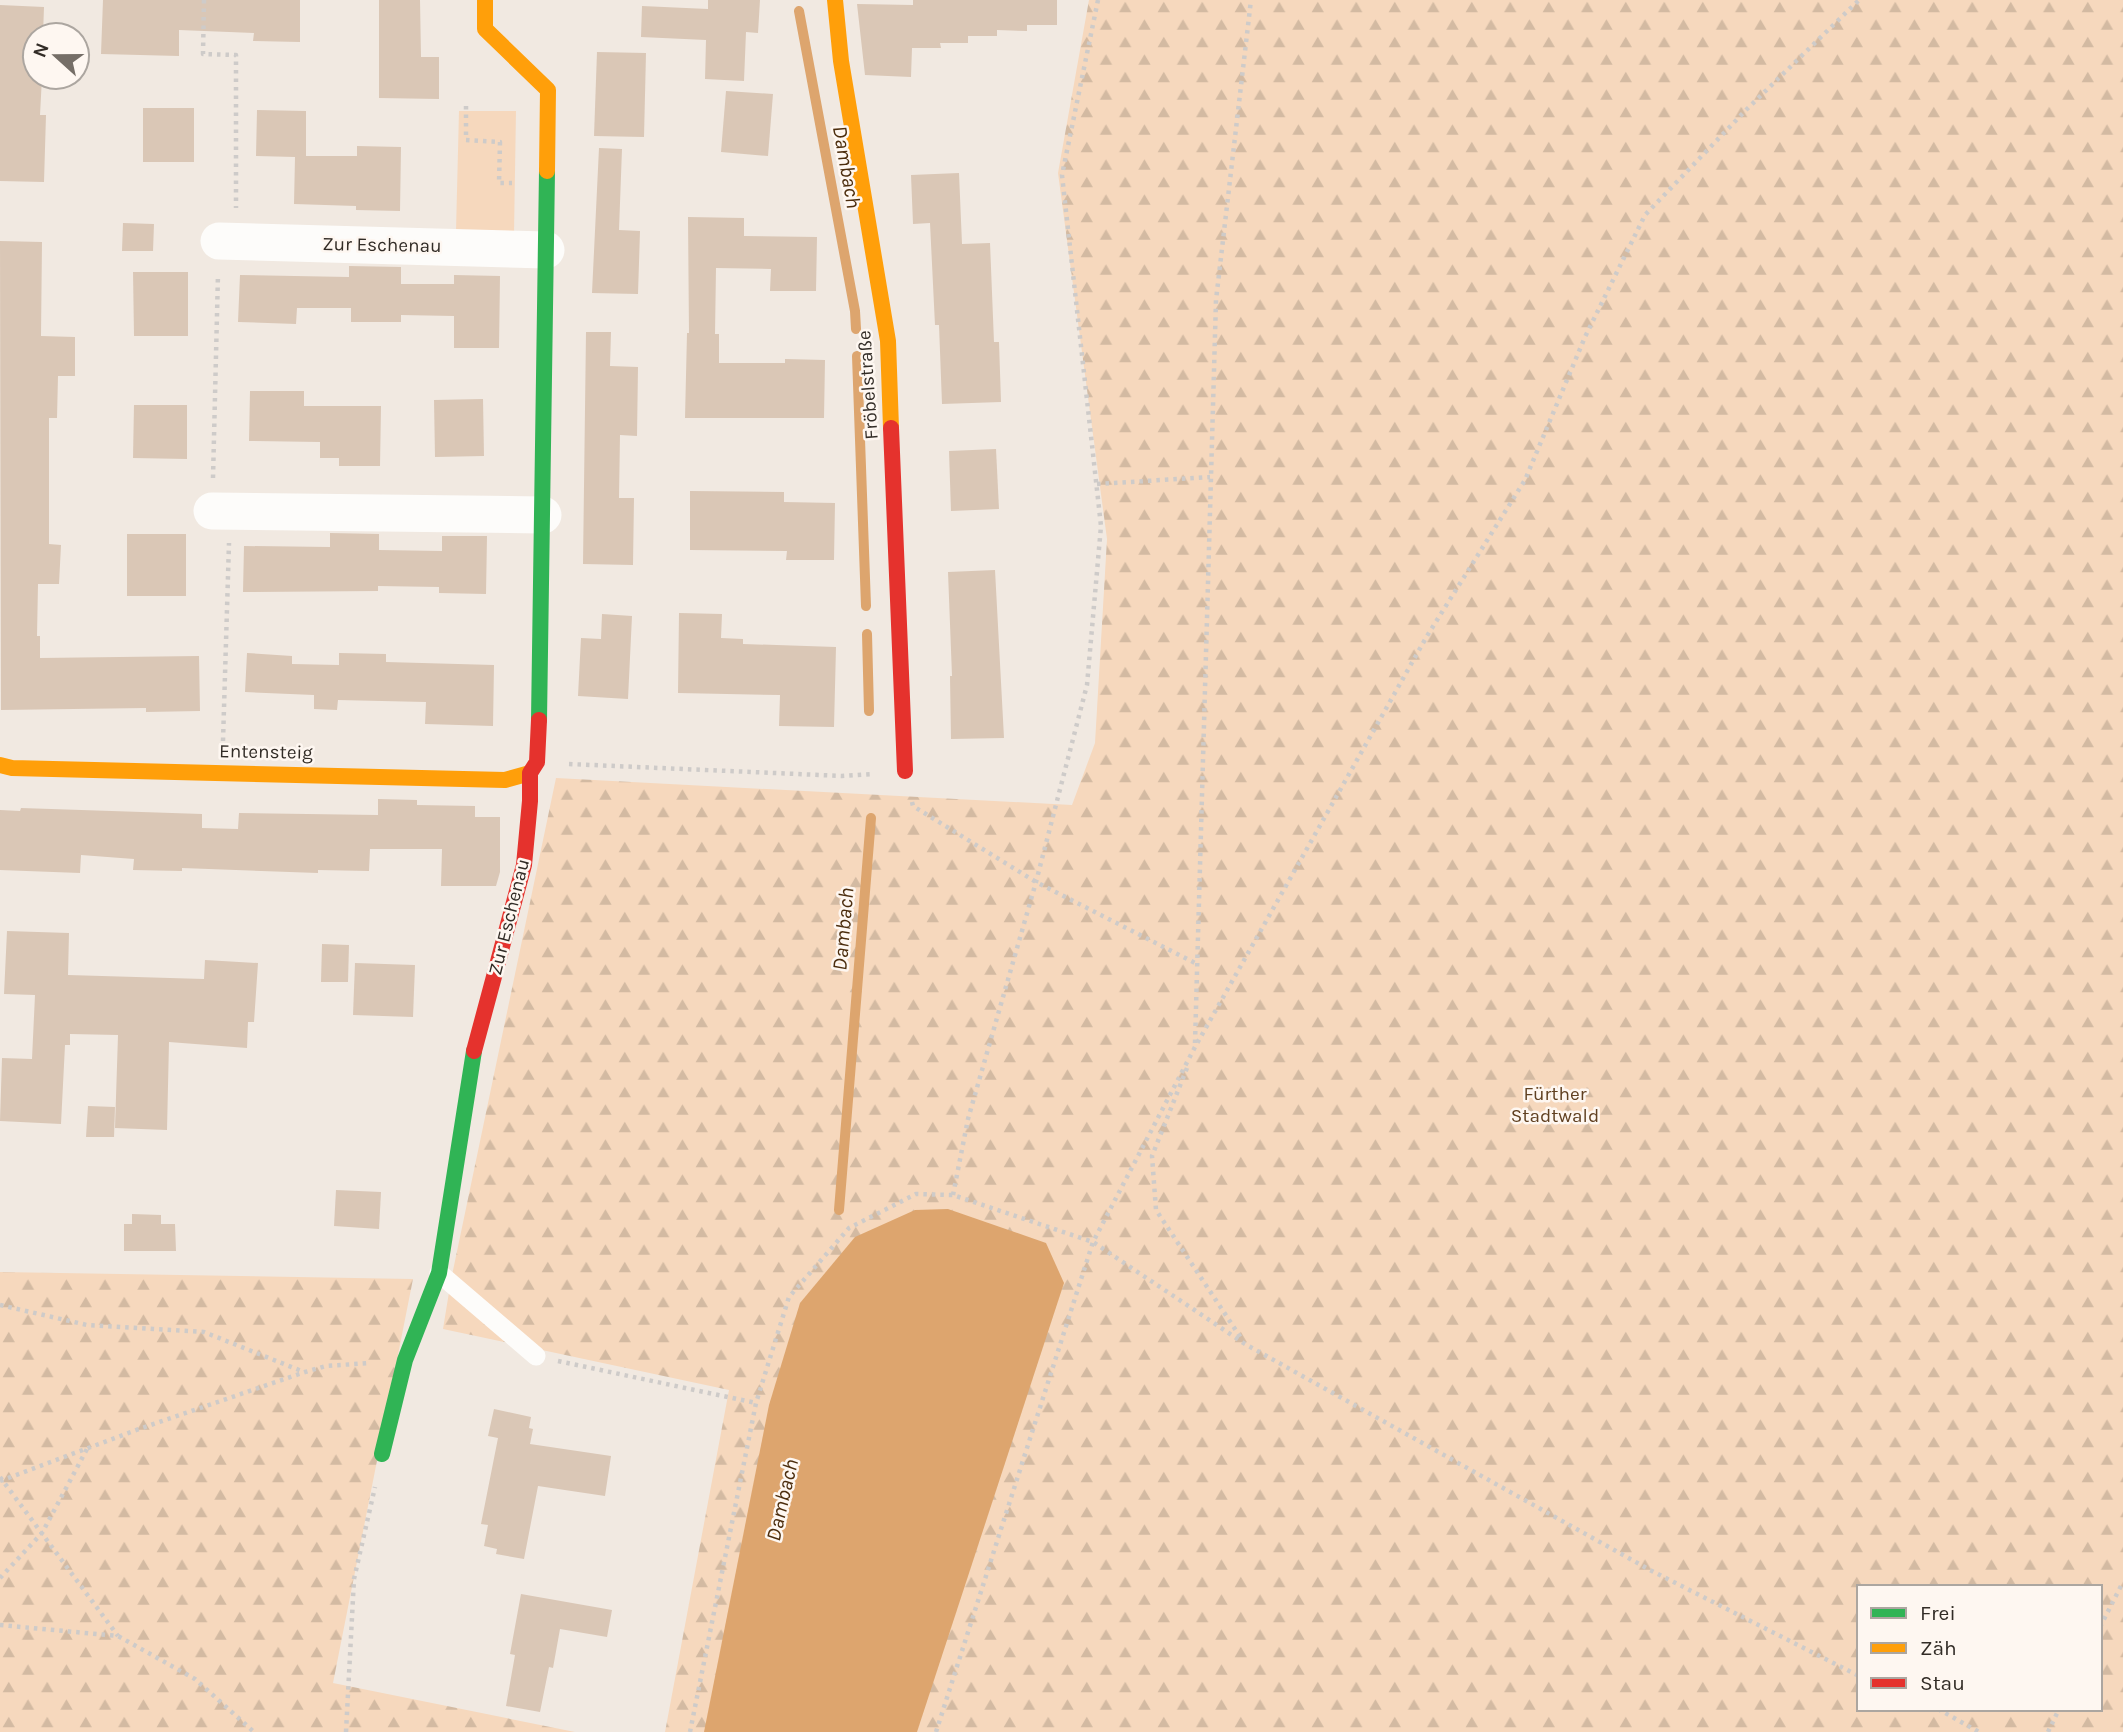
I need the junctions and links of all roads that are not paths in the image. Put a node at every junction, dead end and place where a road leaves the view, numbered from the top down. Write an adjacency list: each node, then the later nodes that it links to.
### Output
1 (485, 0): 4 (street, Zur Eschenau)
2 (835, 0): 9 (street, Fröbelstraße)
3 (227, 241): 4 (street, Zur Eschenau)
4 (546, 250): 6 (street, Zur Eschenau)
5 (221, 511): 6 (street)
6 (542, 515): 8 (street, Zur Eschenau)
7 (0, 765): 8 (street, Entensteig)
8 (533, 768): 10 (street, Zur Eschenau)
9 (905, 771)
10 (439, 1273): 11 (lane); 12 (street, Zur Eschenau)
11 (536, 1356)
12 (382, 1454)

